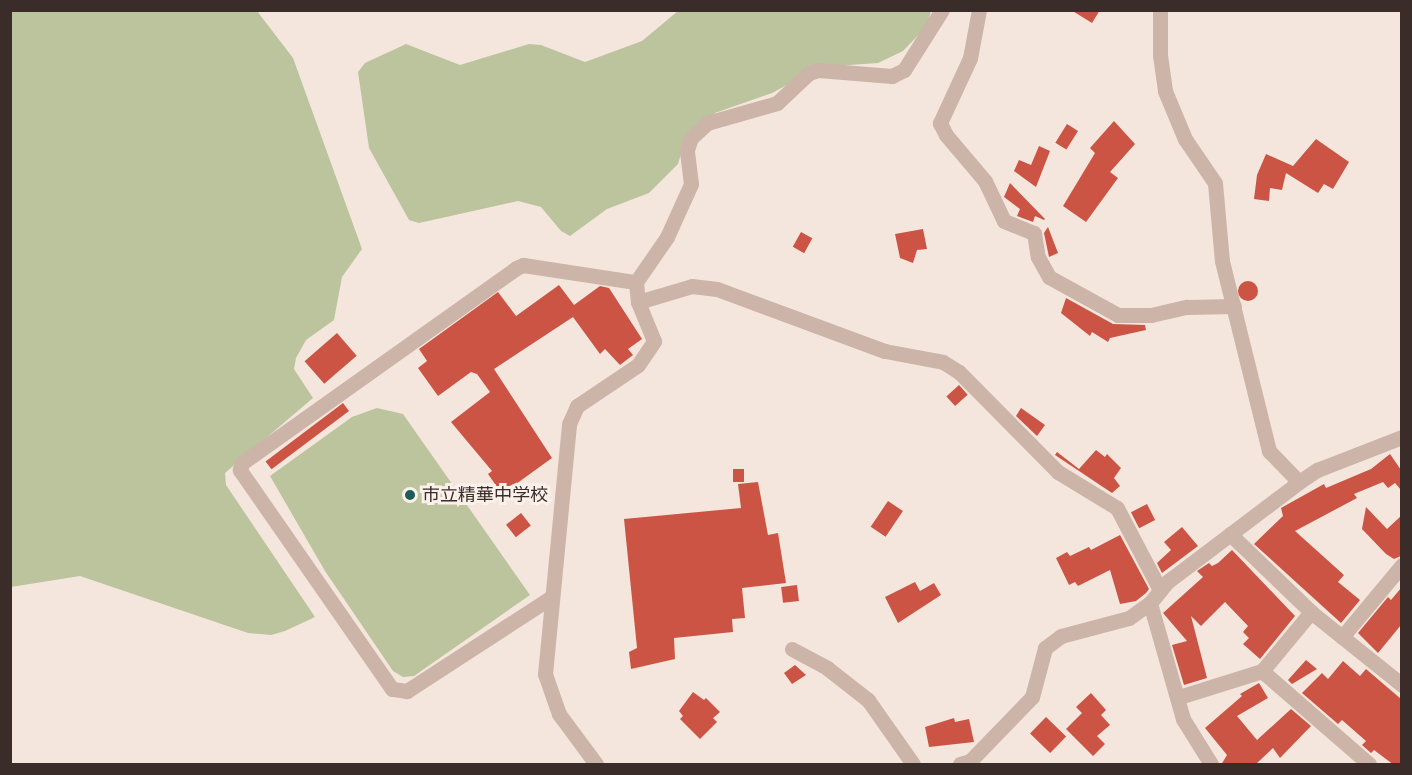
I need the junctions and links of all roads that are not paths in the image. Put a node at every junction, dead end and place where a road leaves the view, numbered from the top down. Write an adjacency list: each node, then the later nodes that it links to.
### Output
1 (942, 10): 4 (street)
2 (979, 10): 6 (street)
3 (1160, 10): 6 (street)
4 (636, 282): 5 (street); 12 (street)
5 (638, 302): 11 (street); 12 (street)
6 (1234, 306): 8 (street)
7 (1401, 436): 8 (street)
8 (1299, 482): 9 (street)
9 (1230, 534): 11 (street); 14 (street)
10 (1401, 565): 15 (street)
11 (1160, 590): 13 (street)
12 (550, 598): 20 (street)
13 (1150, 603): 19 (street); 22 (street)
14 (1311, 612): 15 (street); 17 (street)
15 (1342, 637): 18 (street)
16 (792, 649): 21 (street)
17 (1262, 671): 19 (street); 24 (street)
18 (1401, 684)
19 (1179, 697): 23 (street)
20 (596, 765)
21 (913, 765)
22 (960, 765)
23 (1211, 765)
24 (1369, 765)

